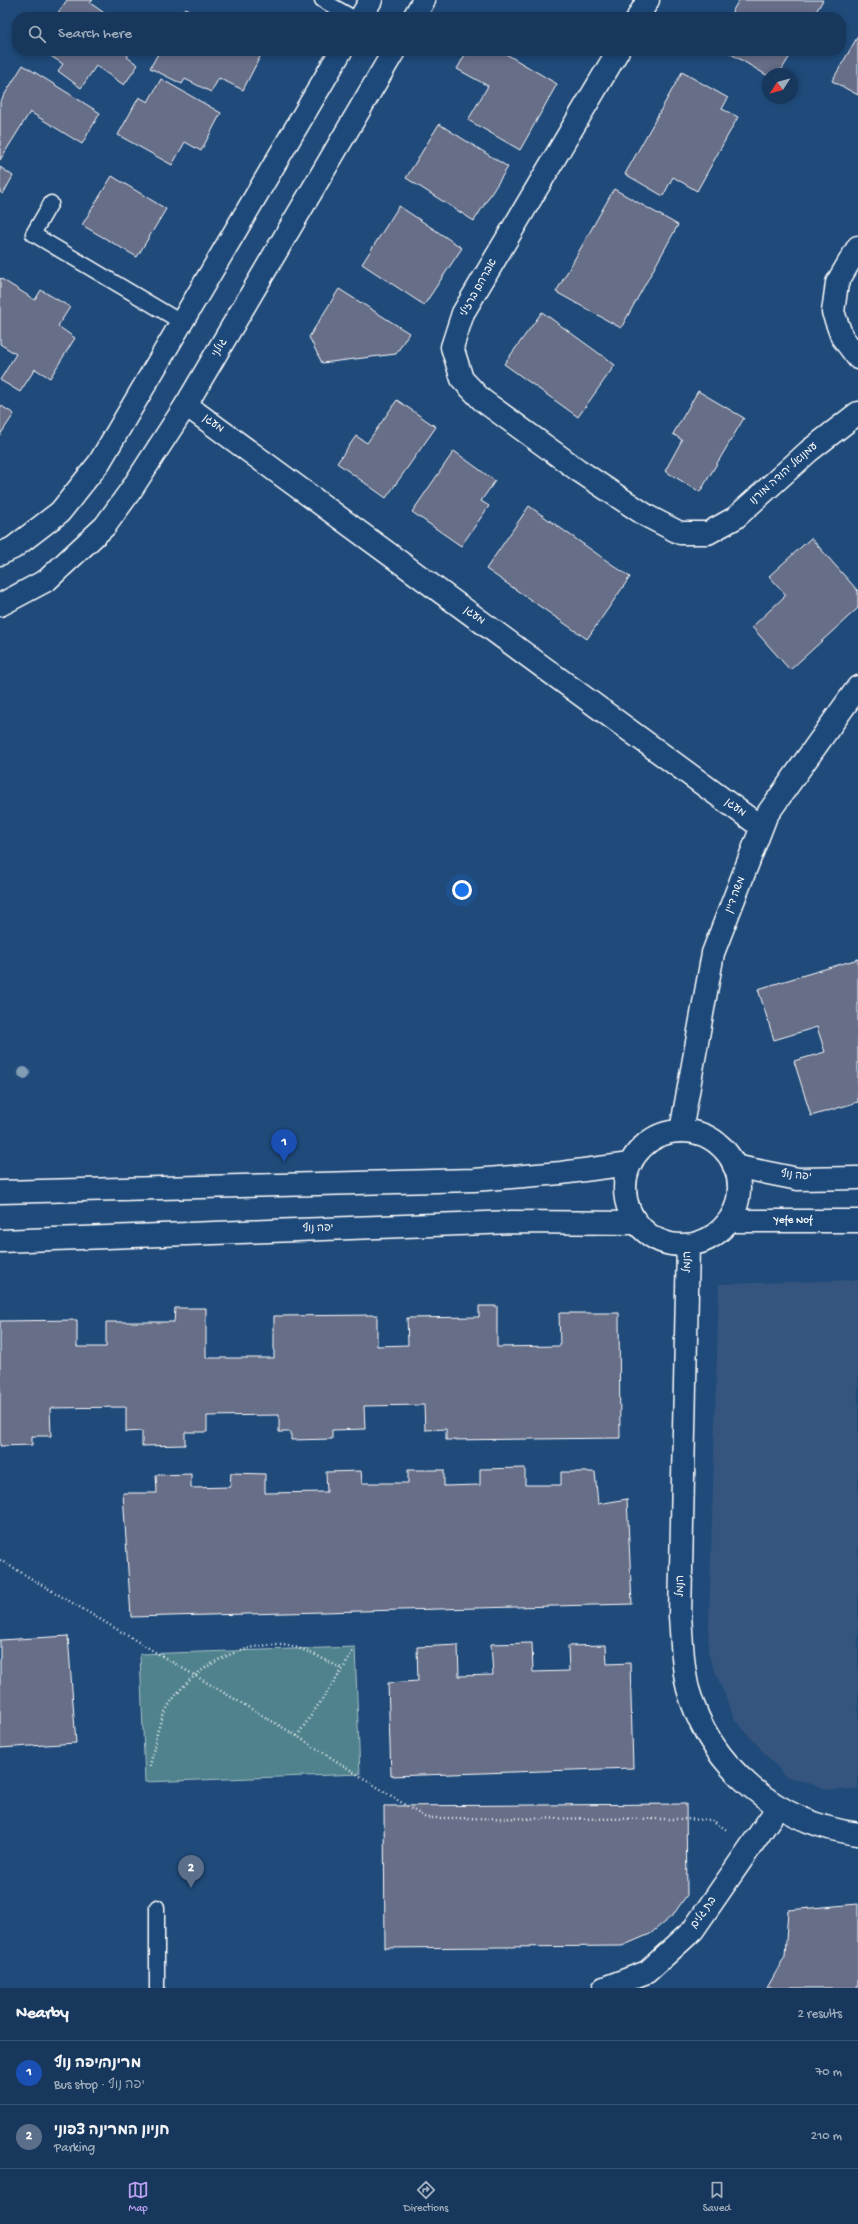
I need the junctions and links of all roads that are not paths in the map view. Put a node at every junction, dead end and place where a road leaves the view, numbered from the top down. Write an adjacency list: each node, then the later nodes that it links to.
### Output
1 (322, 0): 5 (lane)
2 (371, 0): 6 (street)
3 (424, 0): 7 (street)
4 (648, 0): 8 (street)
5 (343, 12)
6 (364, 12)
7 (417, 12)
8 (641, 12)
9 (338, 56): 14 (street)
10 (391, 56): 16 (street, גולני)
11 (615, 56): 18 (street, אברהם ברזילי)
12 (51, 203): 14 (lane)
13 (858, 247): 15 (street)
14 (181, 322): 19 (street)
15 (858, 358)
16 (186, 404): 20 (street, גולני); 22 (street, מעגן)
17 (858, 413): 18 (street, עמנואל יהודה מורנו)
18 (708, 533)
19 (0, 554)
20 (0, 605)
21 (858, 687): 22 (street, משה דיין)
22 (762, 827): 23 (street, משה דיין)
23 (681, 1131): 24 (street); 25 (street)
24 (630, 1164): 27 (street); 30 (street)
25 (734, 1166): 26 (street, יפה נוף); 28 (street)
26 (858, 1178)
27 (0, 1192)
28 (729, 1221): 29 (street, Yefe Nof); 32 (street)
29 (858, 1221)
30 (637, 1223): 31 (street, יפה נוף); 32 (street)
31 (0, 1241)
32 (688, 1245): 33 (street, הנמל)
33 (778, 1807): 34 (street, הנמל); 37 (street, בת גלים)
34 (858, 1834)
35 (157, 1906): 36 (lane)
36 (157, 1988)
37 (604, 1988)

